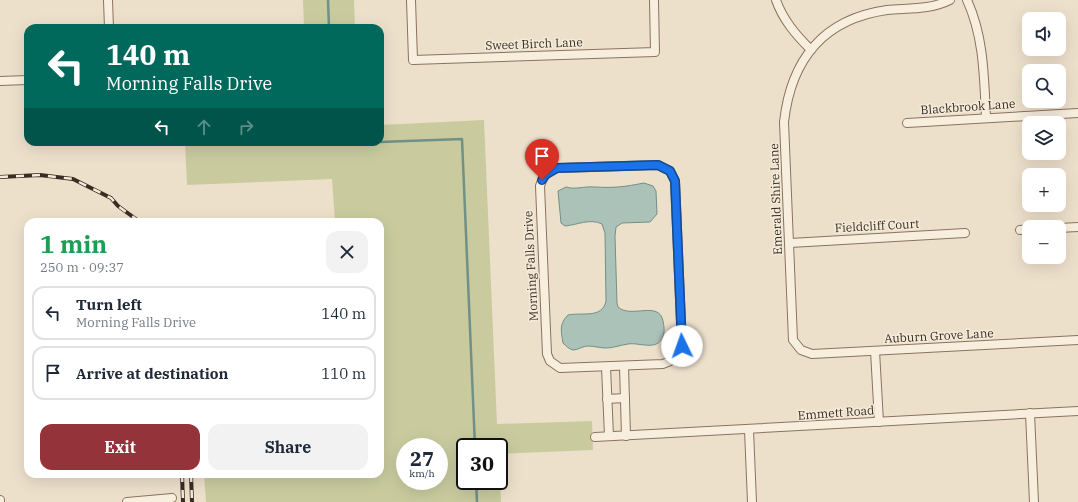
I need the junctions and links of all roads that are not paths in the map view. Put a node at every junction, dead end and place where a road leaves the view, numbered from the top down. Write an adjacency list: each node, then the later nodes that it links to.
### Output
1 (108, 0): 7 (street)
2 (411, 0): 3 (street, Sweet Birch Lane)
3 (654, 0)
4 (776, 0): 8 (street)
5 (950, 0): 8 (street, Emerald Shire Lane)
6 (967, 0): 12 (street)
7 (109, 24)
8 (811, 50): 17 (street, Emerald Shire Lane)
9 (24, 80): 10 (street)
10 (0, 81)
11 (1078, 113): 12 (street, Blackbrook Lane)
12 (986, 117): 13 (street, Blackbrook Lane)
13 (907, 123)
14 (1078, 226): 15 (street)
15 (1066, 227)
16 (965, 233): 17 (street, Fieldcliff Court)
17 (790, 243): 19 (street, Emerald Shire Lane)
18 (1078, 340): 20 (street, Auburn Grove Lane)
19 (801, 350): 20 (street, Auburn Grove Lane)
20 (875, 351): 27 (street)
21 (624, 366): 22 (street); 22 (street, Morning Falls Drive); 23 (street)
22 (606, 367): 24 (street)
23 (625, 398): 24 (street); 30 (street)
24 (607, 399): 29 (street)
25 (1078, 411): 26 (street, Emmett Road)
26 (1030, 413): 27 (street, Emmett Road); 35 (street)
27 (879, 422): 28 (street, Emmett Road)
28 (749, 430): 30 (street, Emmett Road); 34 (street)
29 (609, 436): 30 (street, Emmett Road); 31 (street, Emmett Road)
30 (626, 436)
31 (595, 437)
32 (172, 498): 33 (street)
33 (127, 502)
34 (752, 502)
35 (1034, 502)

